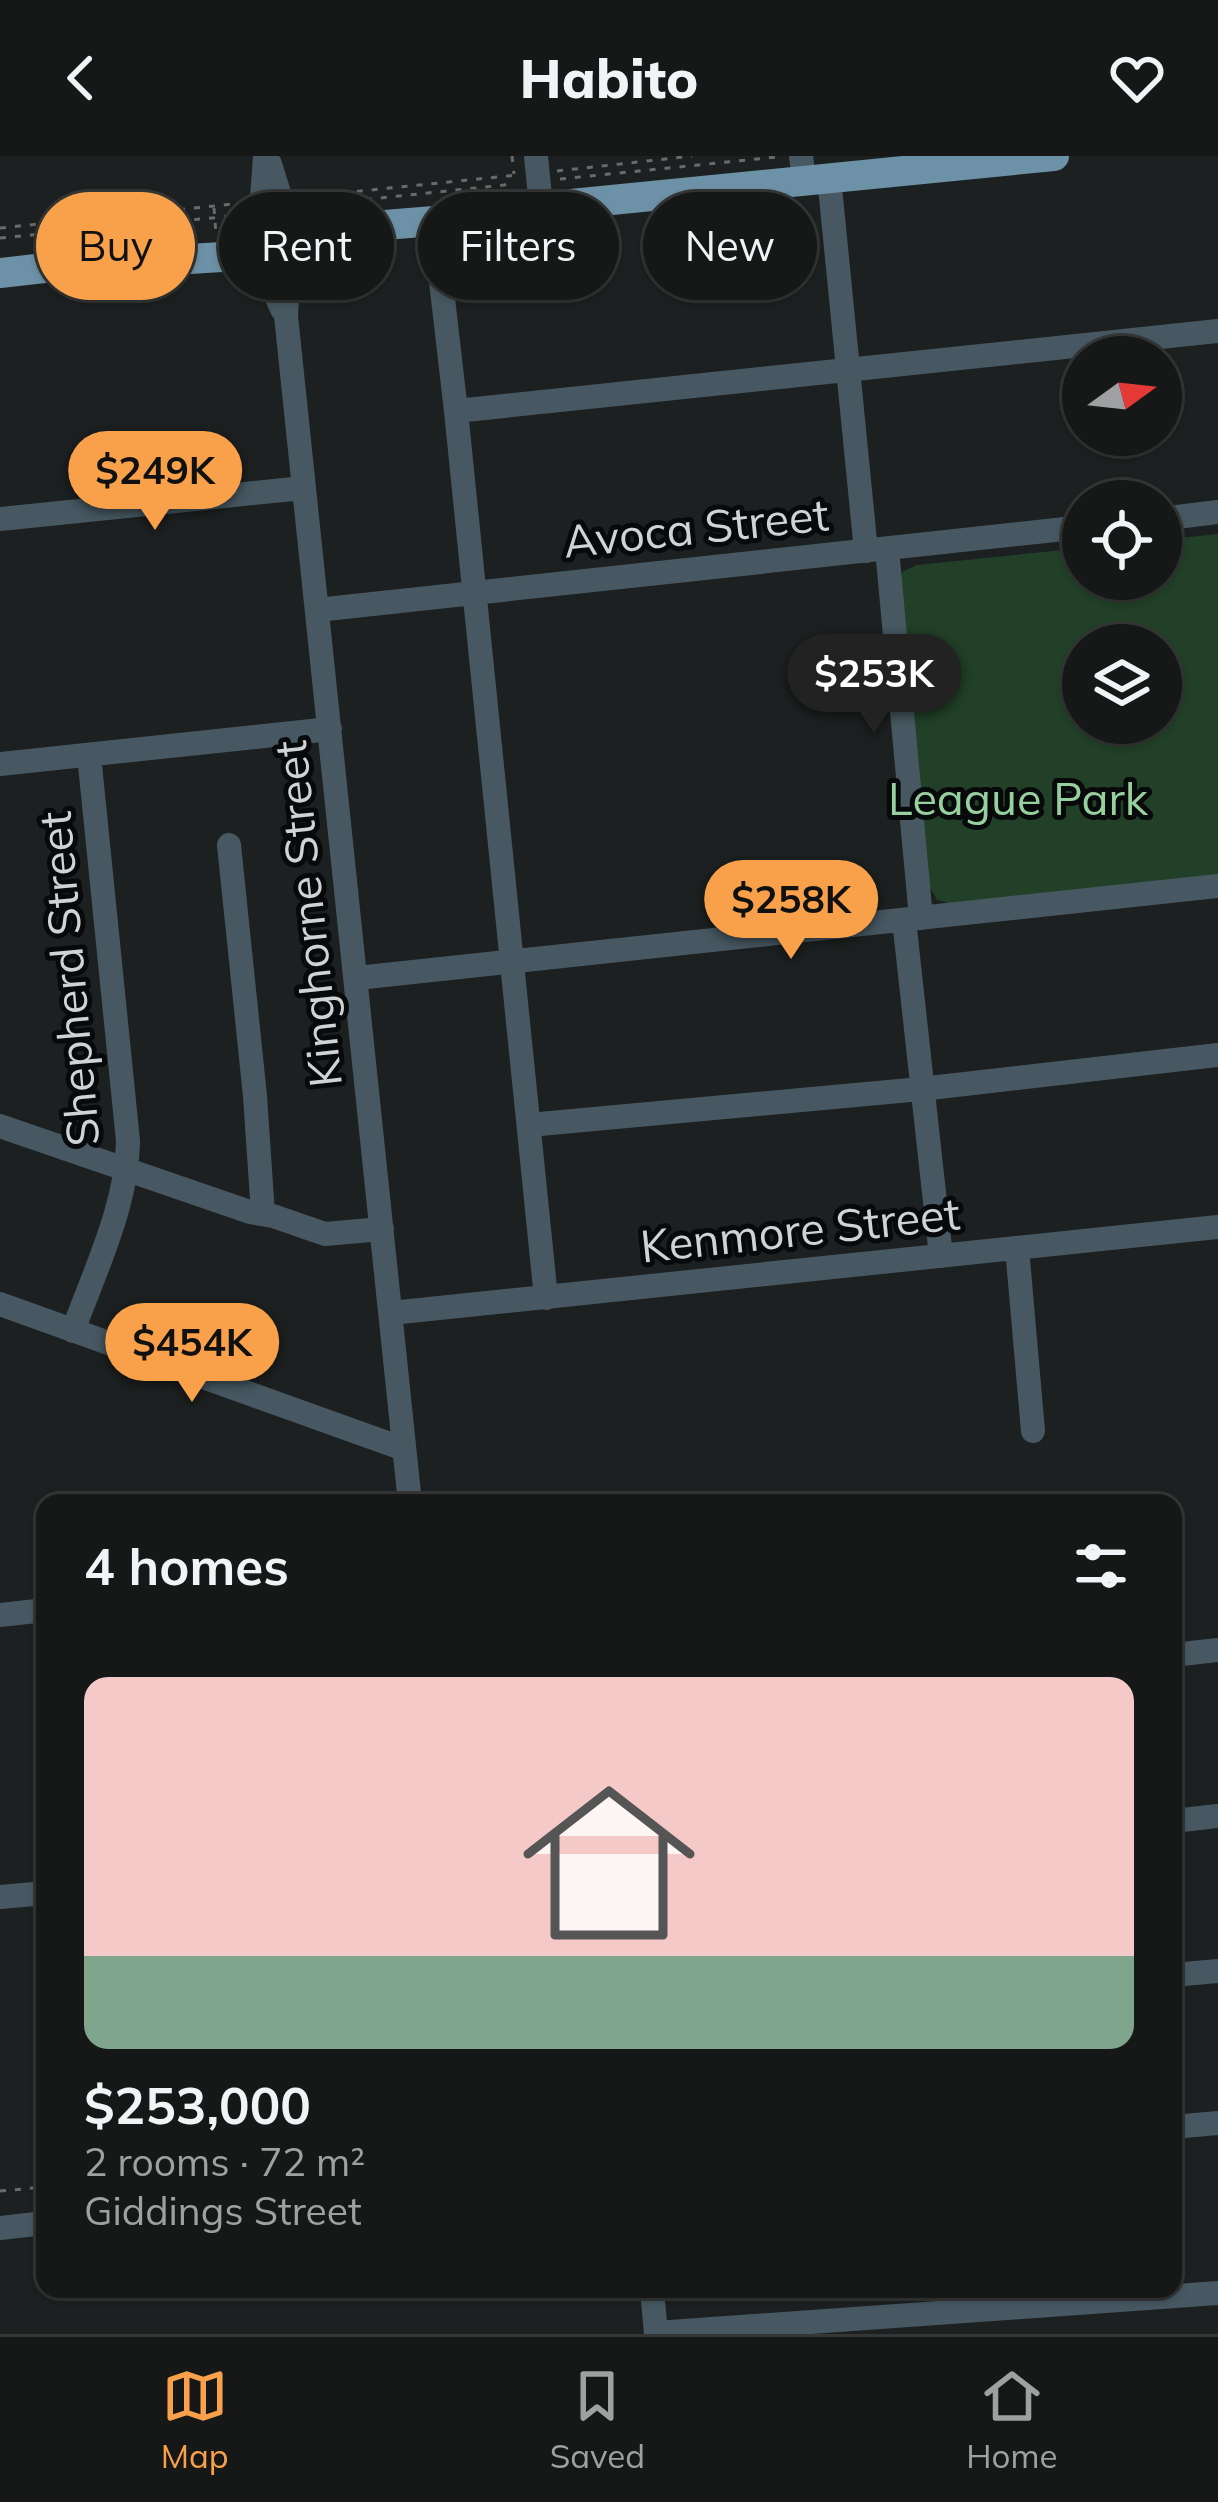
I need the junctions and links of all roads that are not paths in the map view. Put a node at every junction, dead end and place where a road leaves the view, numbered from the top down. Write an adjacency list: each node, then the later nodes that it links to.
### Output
1 (267, 156): 5 (street, Kinghorne Street)
2 (1054, 156): 3 (main road)
3 (811, 171): 4 (main road); 12 (street)
4 (532, 177): 6 (main road)
5 (270, 192)
6 (499, 192)
7 (219, 235): 8 (main road)
8 (0, 273)
9 (284, 300): 14 (street, Kinghorne Street)
10 (443, 300): 13 (street)
11 (1218, 331): 12 (street)
12 (848, 370): 13 (street); 19 (street)
13 (456, 411): 20 (street)
14 (303, 488): 17 (street); 21 (street, Kinghorne Street)
15 (1218, 512): 16 (street)
16 (1182, 516)
17 (0, 519)
18 (1062, 529): 19 (street, Avoca Street)
19 (877, 550): 20 (street, Avoca Street); 27 (street)
20 (474, 594): 21 (street, Avoca Street); 28 (street)
21 (317, 610): 22 (street, Kinghorne Street)
22 (330, 729): 23 (street); 29 (street, Kinghorne Street)
23 (89, 754): 24 (street); 34 (street, Shepherd Street)
24 (0, 764)
25 (229, 845): 35 (street)
26 (1218, 886): 27 (street)
27 (912, 919): 28 (street); 31 (street)
28 (512, 963): 29 (street); 32 (street)
29 (357, 978): 37 (street, Kinghorne Street)
30 (1218, 1054): 31 (street)
31 (921, 1089): 32 (street); 39 (street)
32 (529, 1125): 40 (street)
33 (0, 1126): 34 (street)
34 (128, 1170): 35 (street); 43 (street, Shepherd Street)
35 (263, 1214): 37 (street)
36 (1218, 1227): 38 (street, Kenmore Street)
37 (382, 1229): 42 (street, Kinghorne Street)
38 (1016, 1248): 39 (street, Kenmore Street); 44 (street)
39 (940, 1256): 40 (street, Kenmore Street)
40 (546, 1298): 42 (street, Kenmore Street)
41 (0, 1304): 43 (street)
42 (391, 1313): 45 (street, Kinghorne Street)
43 (73, 1330): 45 (street)
44 (1033, 1431)
45 (404, 1449): 46 (street, Kinghorne Street)
46 (409, 1494)
47 (36, 1611): 48 (street)
48 (0, 1615)
49 (1218, 1650): 50 (street)
50 (1182, 1654)
51 (1218, 1816): 52 (street)
52 (1182, 1820)
53 (36, 1894): 54 (street)
54 (0, 1898)
55 (1218, 1971): 56 (street)
56 (1182, 1974)
57 (1218, 2123): 58 (street)
58 (1182, 2126)
59 (36, 2224): 60 (street)
60 (0, 2228)
61 (1218, 2293): 62 (street)
62 (1182, 2296)
63 (653, 2298): 65 (street)
64 (1148, 2298): 65 (street)
65 (656, 2333)

